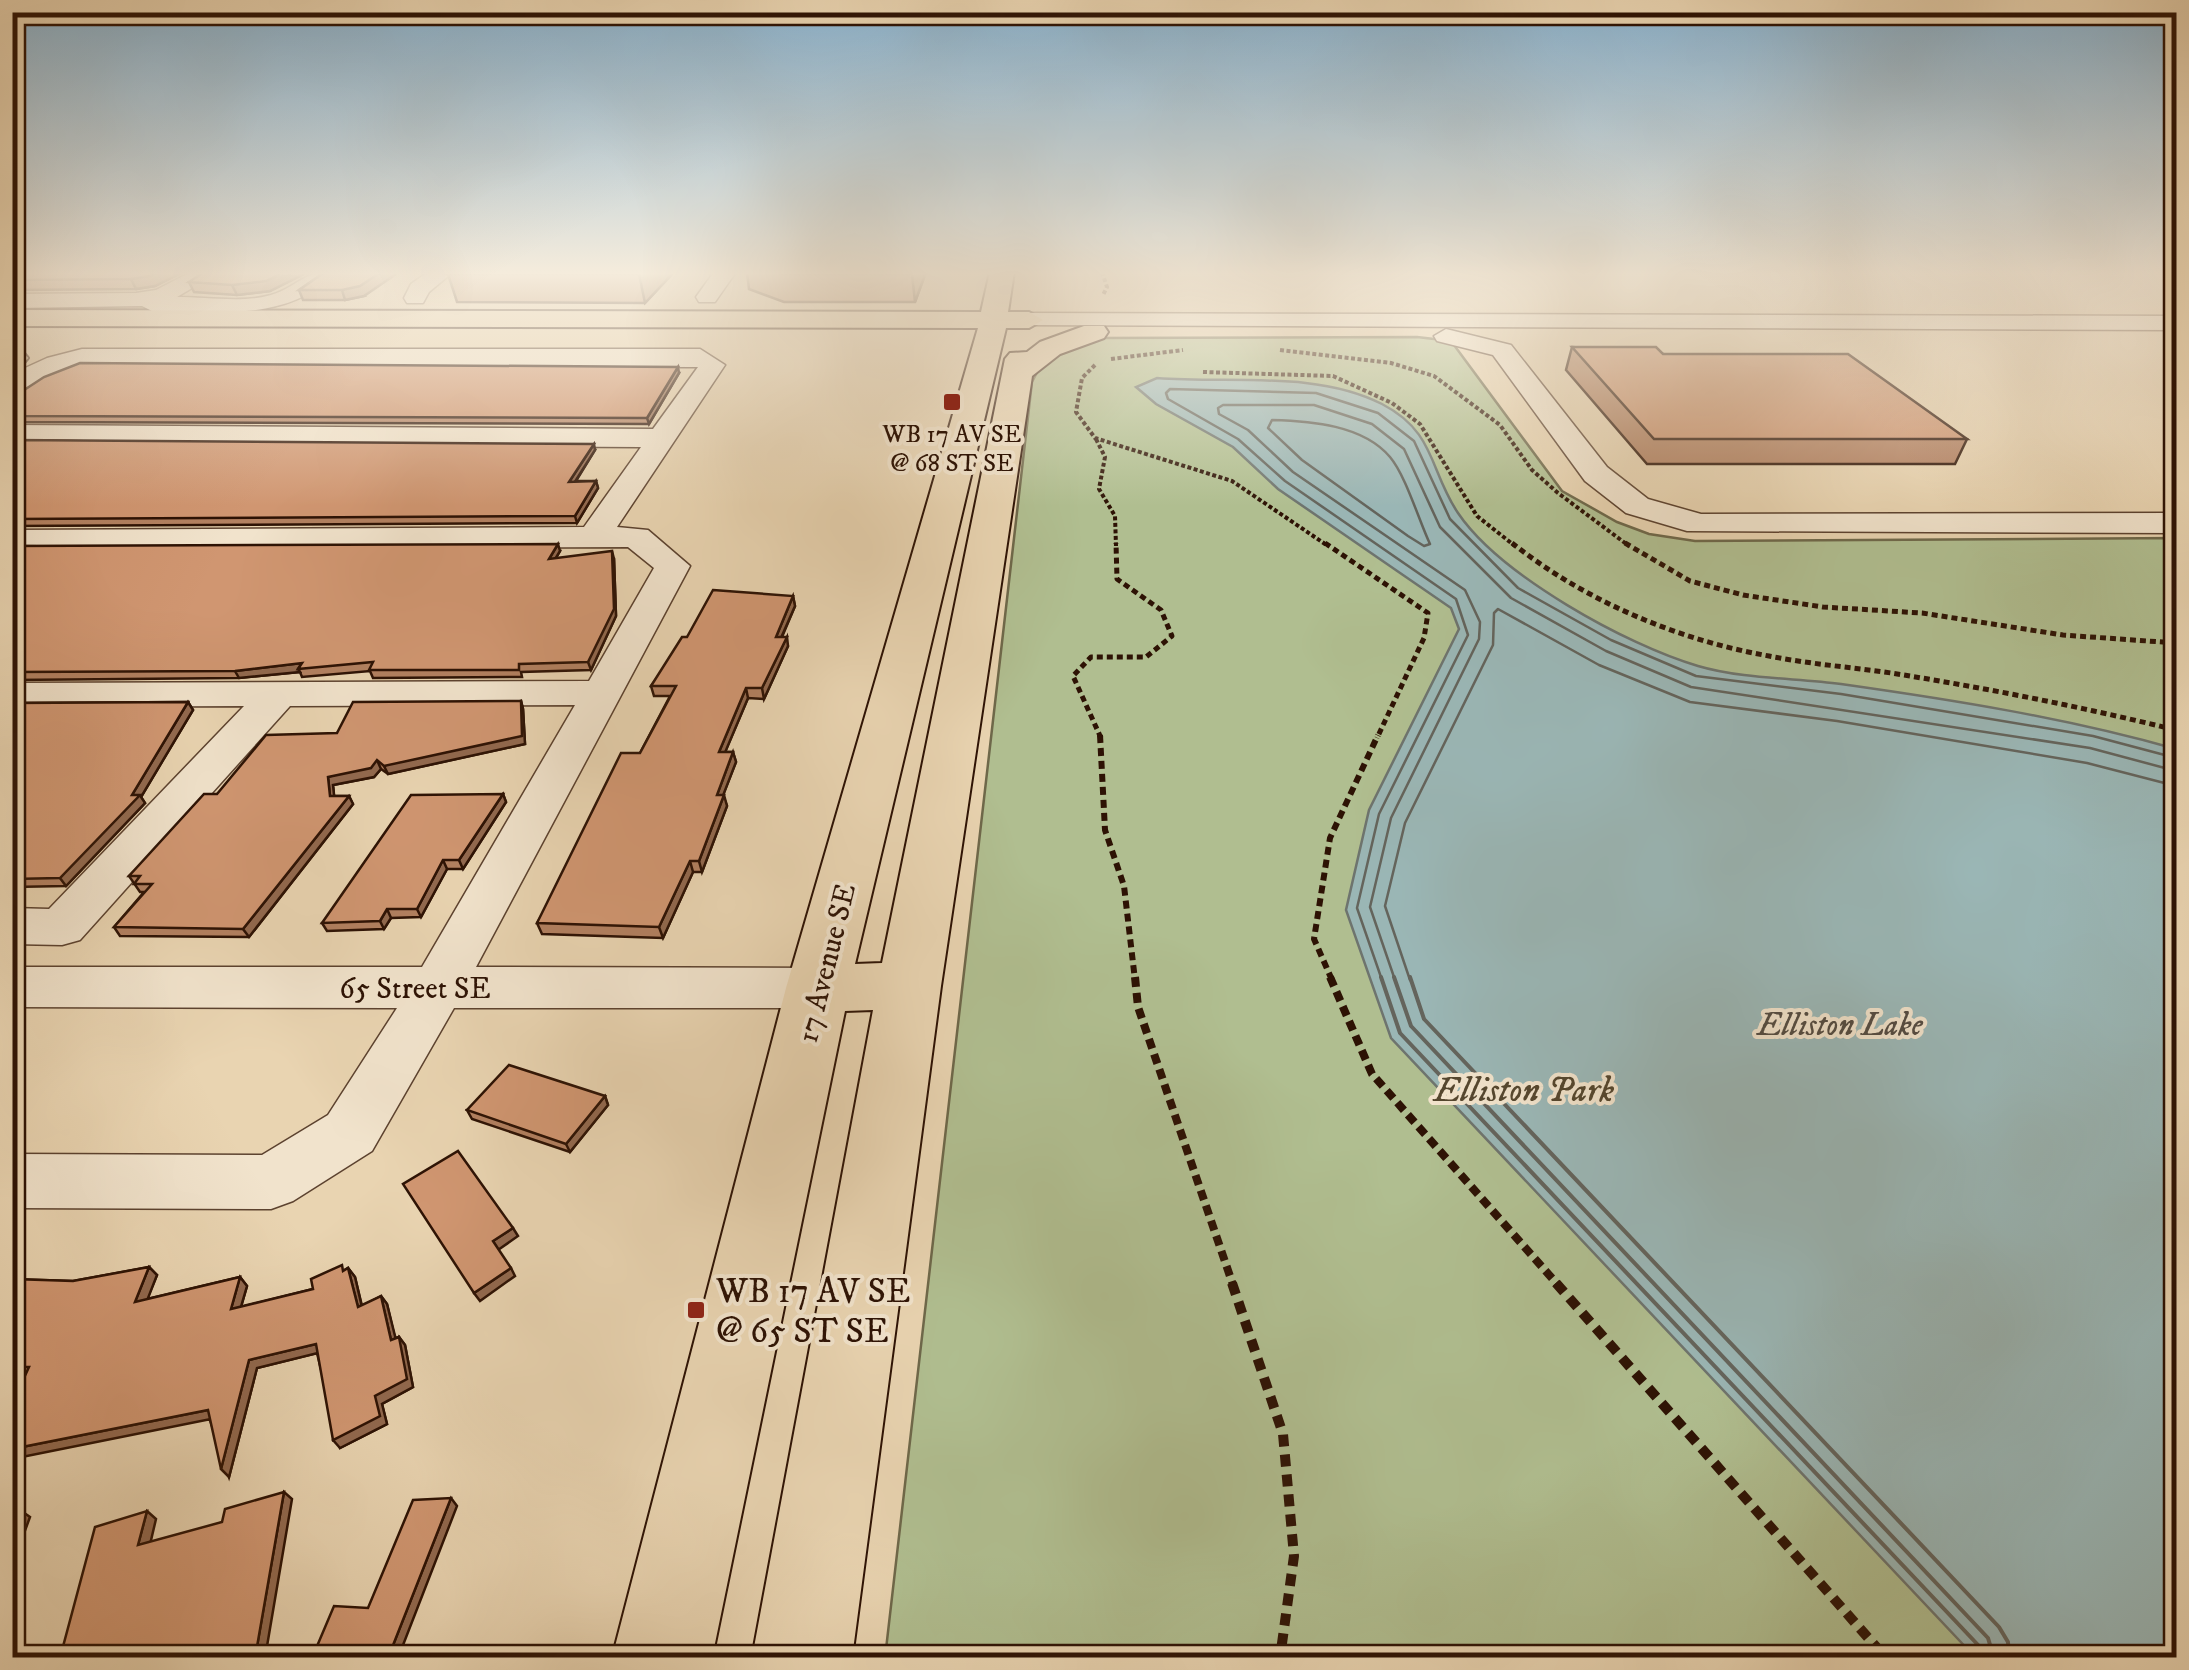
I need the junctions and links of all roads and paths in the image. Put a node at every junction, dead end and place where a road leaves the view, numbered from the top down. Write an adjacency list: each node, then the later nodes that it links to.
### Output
1 (1006, 350): 22 (main road, 17 Avenue SE)
2 (1008, 350): 20 (main road, 17 Avenue SE)
3 (1186, 350): 11 (path)
4 (1269, 350): 7 (path)
5 (1502, 350): 12 (street)
6 (1203, 372): 7 (path)
7 (1333, 376): 18 (path)
8 (12, 385): 10 (street)
9 (12, 434): 10 (street)
10 (662, 438): 13 (street)
11 (1095, 438): 27 (path); 28 (path)
12 (2176, 523)
13 (593, 538): 14 (street); 15 (street)
14 (12, 540)
15 (600, 693): 17 (street); 21 (street)
16 (12, 695): 17 (street)
17 (277, 696): 19 (street)
18 (2176, 730)
19 (12, 926)
20 (909, 986): 22 (main road); 26 (main road, 17 Avenue SE)
21 (438, 988): 22 (street, 65 Street SE); 23 (street, 65 Street SE); 24 (street)
22 (818, 988): 25 (main road, 17 Avenue SE)
23 (21, 996)
24 (12, 1181)
25 (662, 1658)
26 (802, 1658)
27 (1280, 1658)
28 (1886, 1658)

